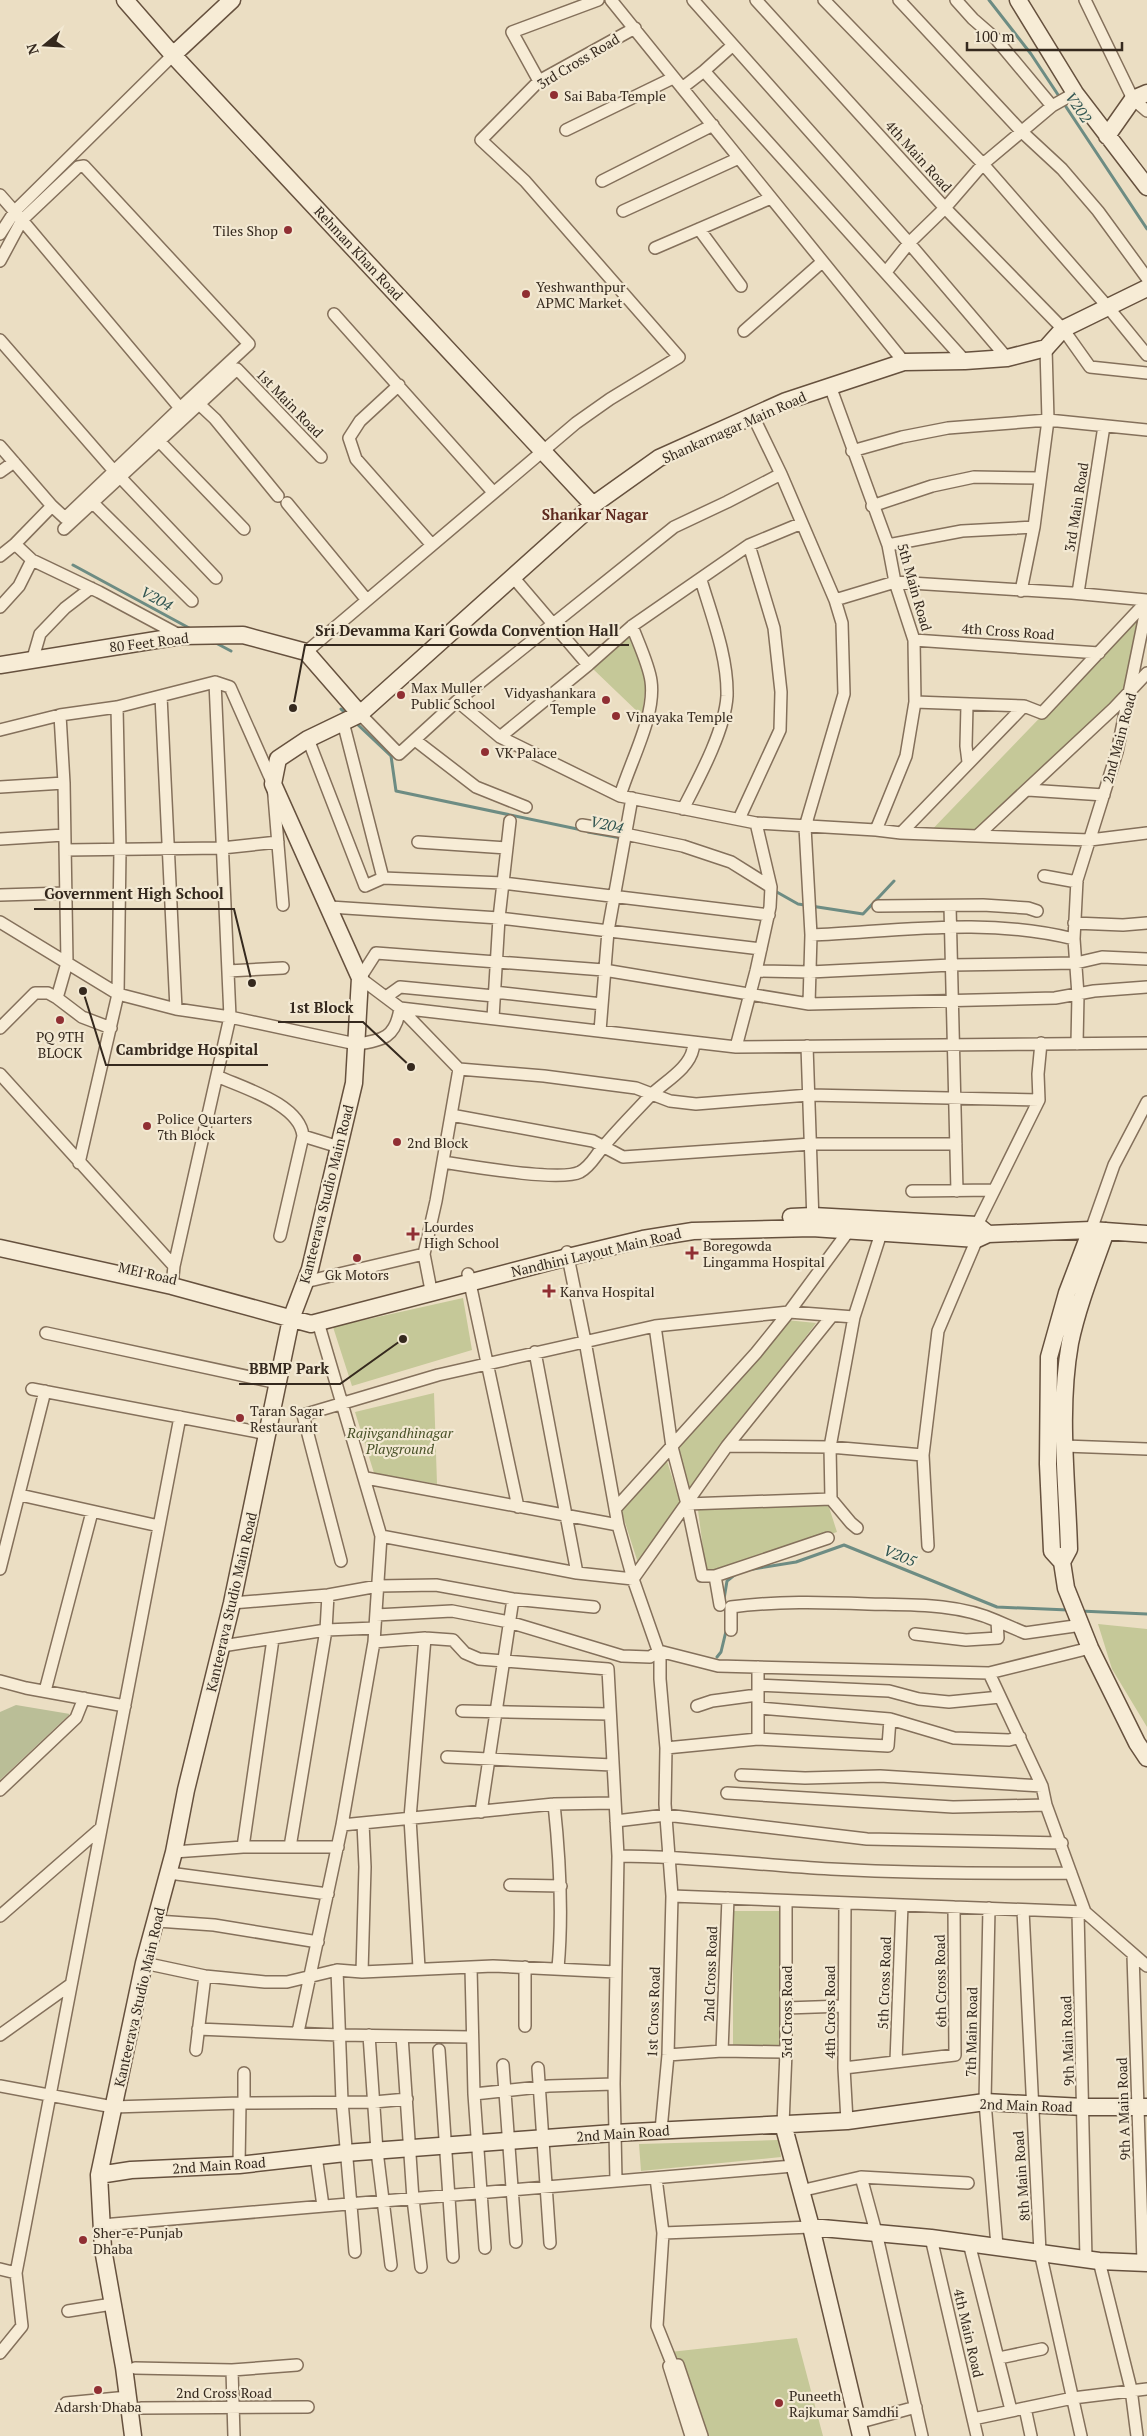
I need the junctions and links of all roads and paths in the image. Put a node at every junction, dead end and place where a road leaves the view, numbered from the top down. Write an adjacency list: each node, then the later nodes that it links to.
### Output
1 (125, 0): 14 (street, Rehman Khan Road)
2 (232, 0): 14 (street)
3 (598, 0): 17 (street)
4 (611, 0): 12 (street)
5 (693, 0): 13 (street)
6 (756, 0): 33 (street, 4th Main Road)
7 (824, 0): 28 (street)
8 (899, 0): 25 (street)
9 (956, 0): 21 (street)
10 (1018, 0): 19 (street)
11 (1085, 0): 20 (street)
12 (635, 28): 16 (street); 17 (street, 3rd Cross Road)
13 (733, 45): 15 (street); 38 (street)
14 (173, 55): 35 (street); 68 (street, Rehman Khan Road)
15 (704, 71): 18 (street); 42 (street)
16 (673, 78): 18 (street); 24 (street)
17 (540, 81): 68 (street, 3rd Cross Road)
18 (682, 88): 23 (street)
19 (1075, 93): 21 (street); 26 (street)
20 (1140, 96): 22 (street); 26 (street)
21 (1052, 106): 25 (street)
22 (1147, 111)
23 (713, 126): 27 (street); 29 (street)
24 (566, 130)
25 (1022, 131): 28 (street); 43 (street)
26 (1107, 136): 30 (street)
27 (739, 158): 32 (street); 34 (street)
28 (983, 164): 33 (street); 46 (street)
29 (602, 181)
30 (1147, 187)
31 (0, 195): 35 (street)
32 (771, 198): 36 (street); 41 (street)
33 (945, 208): 38 (street); 48 (street, 4th Main Road)
34 (624, 211)
35 (18, 215): 37 (street); 40 (street); 60 (street); 60 (street)
36 (699, 229): 39 (street); 44 (street)
37 (0, 234)
38 (909, 243): 42 (street); 53 (street)
39 (654, 248)
40 (0, 261)
41 (822, 262): 49 (street); 55 (street)
42 (886, 272): 54 (street)
43 (1147, 278)
44 (742, 286)
45 (1147, 288): 46 (street)
46 (1107, 306): 48 (street); 52 (street)
47 (334, 314): 57 (street)
48 (1063, 329): 51 (street); 56 (street, 4th Main Road)
49 (744, 330)
50 (0, 340): 72 (street)
51 (1046, 348): 53 (street, Shankarnagar Main Road); 62 (street)
52 (1147, 355)
53 (1007, 358): 54 (street, Shankarnagar Main Road)
54 (965, 361): 55 (street, Shankarnagar Main Road)
55 (904, 362): 58 (street, Shankarnagar Main Road)
56 (1147, 373)
57 (399, 385): 75 (street); 85 (street)
58 (830, 386): 61 (street, Shankarnagar Main Road); 67 (street, 5th Main Road)
59 (199, 404): 65 (street); 69 (street, 1st Main Road); 97 (street)
60 (180, 408): 72 (street)
61 (752, 416): 73 (street); 77 (street, Shankarnagar Main Road)
62 (1048, 420): 63 (street); 67 (street); 74 (street)
63 (1104, 426): 64 (street); 96 (street, 3rd Main Road)
64 (1147, 430)
65 (160, 441): 72 (street); 83 (street)
66 (0, 446): 70 (street)
67 (852, 450): 79 (street, 5th Main Road)
68 (544, 451): 75 (street); 77 (street, Rehman Khan Road)
69 (321, 457)
70 (14, 462): 71 (street); 78 (street)
71 (0, 472)
72 (117, 474): 76 (street); 78 (street); 91 (street)
73 (781, 474): 80 (street); 102 (street)
74 (1040, 478): 79 (street); 81 (street)
75 (493, 492): 85 (street)
76 (93, 503): 82 (street); 98 (street)
77 (593, 505): 90 (street, Shankarnagar Main Road)
78 (52, 506): 84 (street)
79 (872, 506): 87 (street, 5th Main Road)
80 (802, 523): 86 (street); 99 (street)
81 (1034, 527): 87 (street); 95 (street)
82 (64, 529)
83 (244, 529)
84 (15, 544): 88 (street); 89 (street)
85 (432, 545): 97 (street)
86 (749, 545): 92 (street); 136 (street)
87 (888, 545): 93 (street, 5th Main Road)
88 (0, 556)
89 (32, 560): 94 (street); 101 (street)
90 (513, 577): 102 (street); 121 (street, Shankarnagar Main Road)
91 (216, 578)
92 (701, 580): 103 (street); 135 (street)
93 (895, 582): 95 (street); 99 (street); 105 (street, 5th Main Road)
94 (91, 588): 104 (street); 108 (street)
95 (1021, 591): 96 (street)
96 (1078, 593): 100 (street)
97 (366, 599): 106 (street)
98 (192, 600)
99 (835, 600): 140 (street)
100 (1147, 602): 107 (street); 113 (street, 2nd Main Road)
101 (0, 607)
102 (552, 624): 110 (street); 115 (street)
103 (632, 626): 110 (street); 132 (street)
104 (181, 636): 106 (street, 80 Feet Road); 108 (street, 80 Feet Road)
105 (914, 640): 107 (street, 4th Cross Road); 116 (street, 5th Main Road)
106 (306, 652): 121 (street)
107 (1099, 653): 118 (street)
108 (33, 658): 109 (street, 80 Feet Road)
109 (0, 664)
110 (588, 665): 123 (street)
111 (1147, 673): 113 (street)
112 (215, 682): 114 (street); 128 (street); 151 (street)
113 (1132, 686): 130 (street); 131 (street, 2nd Main Road)
114 (161, 696): 119 (street); 155 (street)
115 (457, 701): 123 (street); 125 (street)
116 (915, 702): 117 (street); 141 (street, 5th Main Road)
117 (967, 705): 118 (street); 126 (street)
118 (1024, 706): 126 (street)
119 (116, 707): 120 (street); 154 (street)
120 (60, 715): 122 (street); 127 (street)
121 (351, 718): 124 (street, Shankarnagar Main Road); 125 (street); 157 (street)
122 (0, 730)
123 (500, 737): 132 (street)
124 (308, 739): 128 (street, Shankarnagar Main Road); 157 (street)
125 (415, 740): 134 (street)
126 (968, 762): 142 (street)
127 (64, 783): 129 (street); 144 (street)
128 (273, 784): 149 (street); 167 (street, Kanteerava Studio Main Road)
129 (0, 787)
130 (1028, 790): 131 (street); 145 (street)
131 (1104, 795): 148 (street, 2nd Main Road)
132 (620, 796): 133 (street)
133 (632, 798): 135 (street); 146 (street)
134 (526, 807)
135 (683, 809): 136 (street)
136 (738, 819): 138 (street)
137 (510, 821): 152 (street)
138 (756, 823): 140 (street); 160 (street)
139 (582, 825): 146 (street)
140 (805, 827): 141 (street); 176 (street)
141 (876, 830): 142 (street)
142 (901, 833): 145 (street)
143 (1147, 833): 148 (street)
144 (64, 835): 147 (street); 153 (street)
145 (978, 836): 148 (street)
146 (624, 837): 160 (street); 163 (street)
147 (0, 839)
148 (1090, 840): 159 (street, 2nd Main Road)
149 (278, 842): 151 (street); 164 (street)
150 (418, 842): 152 (street)
151 (222, 848): 155 (street); 187 (street)
152 (507, 848): 158 (street)
153 (65, 850): 154 (street); 161 (street)
154 (120, 850): 155 (street); 191 (street)
155 (168, 850): 201 (street)
156 (1044, 876): 159 (street)
157 (383, 878): 158 (street)
158 (502, 882): 163 (street); 171 (street)
159 (1077, 882): 169 (street, 2nd Main Road)
160 (770, 890): 170 (street)
161 (66, 893): 162 (street); 181 (street)
162 (0, 895)
163 (614, 896): 170 (street); 175 (street)
164 (283, 905)
165 (878, 906): 166 (street)
166 (950, 906): 168 (street); 174 (street)
167 (330, 907): 171 (street); 189 (street, Kanteerava Studio Main Road)
168 (1037, 912)
169 (1074, 913): 173 (street); 177 (street, 2nd Main Road)
170 (769, 915): 178 (street)
171 (499, 918): 175 (street); 180 (street)
172 (0, 922): 181 (street)
173 (1147, 923)
174 (950, 926): 176 (street); 177 (street); 183 (street)
175 (608, 931): 178 (street); 185 (street)
176 (811, 935): 188 (street)
177 (1074, 939): 182 (street, 2nd Main Road)
178 (761, 949): 186 (street)
179 (1147, 959): 182 (street)
180 (496, 962): 185 (street); 189 (street); 192 (street)
181 (67, 963): 191 (street); 195 (street)
182 (1076, 963): 183 (street); 194 (street, 2nd Main Road)
183 (951, 965): 188 (street); 197 (street)
184 (283, 968): 187 (street)
185 (604, 970): 193 (street); 198 (street)
186 (756, 971): 188 (street); 193 (street)
187 (228, 972): 202 (street)
188 (810, 972): 199 (street)
189 (360, 978): 196 (street); 209 (street, Kanteerava Studio Main Road)
190 (1147, 987): 194 (street)
191 (118, 994): 201 (street); 205 (street)
192 (494, 994): 196 (street); 198 (street); 203 (street)
193 (748, 994): 199 (street); 213 (street)
194 (1078, 995): 197 (street); 211 (street, 2nd Main Road)
195 (57, 998): 204 (street); 205 (street)
196 (386, 998): 200 (street)
197 (952, 1002): 199 (street); 210 (street)
198 (602, 1004): 206 (street)
199 (809, 1004)
200 (400, 1008): 203 (street); 209 (street); 215 (street)
201 (176, 1010): 202 (street)
202 (230, 1017): 209 (street); 217 (street)
203 (493, 1018): 206 (street)
204 (0, 1028)
205 (111, 1028): 230 (street)
206 (600, 1031): 213 (street)
207 (1041, 1043): 210 (street); 211 (street); 221 (street)
208 (1147, 1043): 211 (street)
209 (356, 1044): 227 (street, Kanteerava Studio Main Road)
210 (953, 1044): 212 (street); 220 (street)
211 (1077, 1044)
212 (807, 1046): 213 (street); 219 (street)
213 (736, 1047)
214 (693, 1049): 218 (street)
215 (459, 1069): 218 (street); 223 (street)
216 (0, 1074): 230 (street)
217 (217, 1076): 224 (street); 245 (street)
218 (652, 1094): 219 (street); 228 (street)
219 (809, 1095): 220 (street); 225 (street)
220 (955, 1099): 221 (street); 226 (street)
221 (1039, 1100): 231 (street)
222 (1147, 1102): 237 (street)
223 (451, 1115): 228 (street); 229 (street)
224 (303, 1136): 227 (street); 240 (street)
225 (811, 1144): 226 (street); 228 (street); 234 (street)
226 (956, 1144): 233 (street)
227 (339, 1147): 247 (street, Kanteerava Studio Main Road)
228 (603, 1147): 229 (street)
229 (443, 1162): 244 (street)
230 (79, 1163): 245 (street)
231 (994, 1190): 233 (street); 238 (street)
232 (912, 1191): 233 (street)
233 (957, 1191)
234 (813, 1222): 235 (street); 236 (street, Nandhini Layout Main Road); 243 (street, Nandhini Layout Main Road)
235 (883, 1226): 236 (street, Nandhini Layout Main Road); 238 (street, Nandhini Layout Main Road); 252 (street)
236 (850, 1229): 249 (street)
237 (1099, 1231): 238 (street, Nandhini Layout Main Road); 239 (street, Nandhini Layout Main Road); 266 (street); 286 (street)
238 (980, 1232): 270 (street)
239 (1147, 1234)
240 (280, 1236)
241 (0, 1240): 245 (street, MEI Road)
242 (0, 1248): 245 (street, MEI Road)
243 (567, 1253): 246 (street, Nandhini Layout Main Road); 256 (street, 1st Cross Road)
244 (424, 1254): 247 (street); 248 (street)
245 (173, 1277): 250 (street, MEI Road)
246 (469, 1278): 248 (street); 253 (street, Nandhini Layout Main Road); 258 (street)
247 (305, 1282): 250 (street, Kanteerava Studio Main Road)
248 (430, 1285): 250 (street)
249 (789, 1312): 251 (street); 254 (street); 267 (street)
250 (293, 1315): 253 (street, Nandhini Layout Main Road); 259 (street, Kanteerava Studio Main Road)
251 (831, 1317): 252 (street); 265 (street)
252 (854, 1318): 268 (street)
253 (318, 1322): 262 (street)
254 (654, 1326): 256 (street); 267 (street)
255 (46, 1333): 259 (street)
256 (586, 1341): 257 (street); 276 (street, 1st Cross Road)
257 (535, 1352): 258 (street); 278 (street)
258 (486, 1364): 262 (street); 275 (street)
259 (278, 1383): 264 (street, Kanteerava Studio Main Road)
260 (32, 1388): 261 (street)
261 (46, 1391): 263 (street); 272 (street)
262 (342, 1403): 271 (street); 285 (street)
263 (180, 1417): 264 (street); 280 (street)
264 (268, 1434): 294 (street, Kanteerava Studio Main Road)
265 (727, 1446): 268 (street); 274 (street)
266 (1064, 1446): 269 (street); 286 (street)
267 (672, 1447): 274 (street); 276 (street)
268 (830, 1447): 270 (street); 273 (street)
269 (1147, 1449)
270 (923, 1455): 284 (street)
271 (366, 1478): 275 (street); 282 (street)
272 (20, 1495): 277 (street); 287 (street)
273 (831, 1499): 274 (street); 281 (street)
274 (687, 1504): 289 (street); 290 (street)
275 (518, 1507): 278 (street)
276 (615, 1509): 279 (street, 1st Cross Road)
277 (92, 1512): 280 (street); 316 (street)
278 (565, 1515): 279 (street); 288 (street)
279 (618, 1525): 290 (street, 1st Cross Road)
280 (159, 1526): 319 (street)
281 (857, 1528)
282 (381, 1536): 288 (street); 291 (street)
283 (828, 1538): 289 (street)
284 (928, 1546)
285 (341, 1561)
286 (1062, 1562): 298 (street)
287 (0, 1569)
288 (577, 1573): 290 (street)
289 (715, 1576): 295 (street)
290 (633, 1579): 310 (street, 1st Cross Road)
291 (378, 1586): 292 (street); 293 (street); 297 (street)
292 (328, 1595): 294 (street); 304 (street)
293 (513, 1599): 296 (street); 300 (street)
294 (232, 1603): 308 (street, Kanteerava Studio Main Road)
295 (720, 1605)
296 (594, 1607)
297 (376, 1615): 300 (street); 301 (street)
298 (1077, 1615): 299 (street); 309 (street)
299 (997, 1621): 302 (street); 303 (street)
300 (509, 1622): 310 (street); 311 (street)
301 (375, 1628): 304 (street); 307 (street)
302 (731, 1630)
303 (915, 1634)
304 (325, 1635): 306 (street); 349 (street)
305 (425, 1638): 307 (street); 311 (street); 342 (street)
306 (272, 1642): 308 (street); 348 (street)
307 (374, 1642): 345 (street)
308 (222, 1646): 351 (street, Kanteerava Studio Main Road)
309 (1090, 1648): 313 (street); 330 (street)
310 (660, 1653): 312 (street); 328 (street, 1st Cross Road)
311 (502, 1662): 323 (street); 324 (street)
312 (758, 1667): 313 (street); 315 (street)
313 (989, 1673): 317 (street)
314 (0, 1681): 316 (street)
315 (757, 1690): 317 (street); 320 (street); 321 (street)
316 (45, 1691): 318 (street)
317 (1000, 1697): 326 (street)
318 (84, 1698): 319 (street); 335 (street)
319 (125, 1706): 346 (street)
320 (697, 1706)
321 (758, 1708): 325 (street); 327 (street)
322 (462, 1711): 323 (street)
323 (495, 1712): 324 (street); 331 (street)
324 (609, 1714): 332 (street)
325 (890, 1719): 326 (street); 327 (street)
326 (1020, 1737): 334 (street)
327 (758, 1739): 328 (street)
328 (666, 1748): 341 (street, 1st Cross Road)
329 (447, 1757): 331 (street)
330 (1147, 1758)
331 (488, 1760): 332 (street); 340 (street)
332 (612, 1765): 337 (street)
333 (741, 1776): 334 (street)
334 (1042, 1786): 339 (street)
335 (0, 1790)
336 (727, 1793): 339 (street)
337 (614, 1802): 338 (street); 343 (street)
338 (554, 1804): 340 (street); 357 (street)
339 (1046, 1805): 347 (street)
340 (481, 1812): 342 (street)
341 (666, 1815): 343 (street); 347 (street); 353 (street, 1st Cross Road)
342 (410, 1818): 344 (street); 375 (street)
343 (616, 1821): 352 (street)
344 (363, 1823): 345 (street); 379 (street)
345 (342, 1825): 350 (street)
346 (101, 1828): 368 (street); 383 (street)
347 (1062, 1844): 355 (street)
348 (243, 1847): 349 (street); 351 (street)
349 (290, 1847): 350 (street)
350 (338, 1847): 358 (street)
351 (174, 1852): 354 (street, Kanteerava Studio Main Road)
352 (618, 1856): 353 (street); 380 (street)
353 (670, 1856): 355 (street); 359 (street, 1st Cross Road)
354 (169, 1873): 358 (street); 369 (street, Kanteerava Studio Main Road)
355 (1071, 1873): 367 (street)
356 (510, 1885): 357 (street)
357 (561, 1886): 377 (street)
358 (328, 1894): 370 (street)
359 (672, 1896): 360 (street); 398 (street, 1st Cross Road)
360 (728, 1898): 361 (street); 396 (street, 2nd Cross Road)
361 (786, 1901): 362 (street); 385 (street, 3rd Cross Road)
362 (845, 1903): 363 (street); 384 (street, 4th Cross Road)
363 (902, 1905): 364 (street); 399 (street, 5th Cross Road)
364 (954, 1907): 365 (street); 399 (street, 6th Cross Road)
365 (989, 1908): 366 (street); 413 (street, 7th Main Road)
366 (1023, 1910): 367 (street); 415 (street, 8th Main Road)
367 (1081, 1912): 371 (street); 418 (street, 9th Main Road)
368 (0, 1916)
369 (157, 1921): 370 (street); 372 (street, Kanteerava Studio Main Road)
370 (318, 1942): 381 (street)
371 (1133, 1955): 373 (street); 416 (street, 9th A Main Road)
372 (144, 1963): 382 (street); 417 (street, Kanteerava Studio Main Road)
373 (1147, 1966)
374 (525, 1967): 376 (street); 377 (street); 386 (street)
375 (420, 1968): 376 (street); 379 (street)
376 (472, 1968): 393 (street)
377 (558, 1968): 380 (street)
378 (337, 1970): 379 (street); 381 (street); 390 (street)
379 (362, 1972)
380 (616, 1972): 404 (street)
381 (310, 1975): 382 (street); 388 (street)
382 (205, 1976): 387 (street)
383 (70, 1985): 389 (street); 409 (street)
384 (844, 2006): 385 (street); 402 (street, 4th Cross Road)
385 (786, 2008): 397 (street, 3rd Cross Road)
386 (525, 2026)
387 (198, 2028): 388 (street); 394 (street)
388 (298, 2032): 390 (street)
389 (0, 2035)
390 (339, 2035): 391 (street); 411 (street)
391 (369, 2035): 392 (street); 412 (street)
392 (402, 2036): 393 (street); 410 (street)
393 (471, 2037): 408 (street)
394 (196, 2050)
395 (439, 2050): 426 (street)
396 (722, 2051): 397 (street); 398 (street)
397 (786, 2052): 420 (street, 3rd Cross Road)
398 (668, 2055): 421 (street, 1st Cross Road)
399 (896, 2061): 402 (street)
400 (504, 2065): 407 (street)
401 (538, 2068): 406 (street)
402 (844, 2068): 419 (street, 4th Cross Road)
403 (244, 2073): 414 (street)
404 (614, 2084): 406 (street); 422 (street)
405 (0, 2086): 409 (street)
406 (538, 2088): 407 (street); 423 (street)
407 (506, 2091): 408 (street); 424 (street)
408 (474, 2094): 425 (street)
409 (48, 2096): 417 (street); 465 (street)
410 (407, 2099): 412 (street); 427 (street)
411 (342, 2101): 412 (street); 414 (street); 429 (street)
412 (374, 2102): 428 (street)
413 (985, 2102): 415 (street, 2nd Main Road); 419 (street, 2nd Main Road); 455 (street, 7th Main Road)
414 (242, 2103): 417 (street); 431 (street)
415 (1031, 2105): 418 (street, 2nd Main Road); 458 (street, 8th Main Road)
416 (1142, 2106): 418 (street, 2nd Main Road); 461 (street, 9th A Main Road)
417 (114, 2107): 433 (street, Kanteerava Studio Main Road)
418 (1084, 2107): 460 (street, 9th Main Road)
419 (846, 2121): 420 (street, 2nd Main Road)
420 (783, 2124): 421 (street, 2nd Main Road); 432 (street)
421 (661, 2130): 422 (street, 2nd Main Road)
422 (614, 2133): 423 (street, 2nd Main Road); 436 (street)
423 (542, 2139): 424 (street, 2nd Main Road); 438 (street)
424 (509, 2141): 425 (street, 2nd Main Road); 439 (street)
425 (478, 2145): 426 (street, 2nd Main Road); 441 (street)
426 (446, 2147): 427 (street, 2nd Main Road); 442 (street)
427 (411, 2149): 428 (street, 2nd Main Road); 443 (street)
428 (378, 2151): 429 (street, 2nd Main Road); 444 (street)
429 (345, 2153): 430 (street, 2nd Main Road); 445 (street)
430 (316, 2156): 431 (street, 2nd Main Road); 446 (street)
431 (239, 2165): 433 (street, 2nd Main Road)
432 (793, 2166): 435 (street); 440 (street)
433 (99, 2176): 447 (street, Kanteerava Studio Main Road)
434 (862, 2177): 437 (street); 440 (street); 449 (street)
435 (656, 2178): 436 (street); 450 (street)
436 (616, 2181): 438 (street)
437 (968, 2183)
438 (546, 2187): 439 (street); 453 (street)
439 (512, 2190): 441 (street); 452 (street)
440 (800, 2191): 448 (street)
441 (481, 2193): 442 (street); 456 (street)
442 (450, 2196): 443 (street); 459 (street)
443 (413, 2199): 444 (street); 463 (street)
444 (383, 2201): 445 (street); 462 (street)
445 (351, 2204): 446 (street); 457 (street)
446 (323, 2206): 447 (street)
447 (102, 2225): 466 (street, Kanteerava Studio Main Road); 473 (street)
448 (812, 2227): 449 (street); 450 (street); 487 (street)
449 (876, 2232): 451 (street); 482 (street)
450 (663, 2233): 472 (street)
451 (931, 2238): 454 (street); 486 (street, 4th Main Road)
452 (516, 2242)
453 (550, 2243)
454 (969, 2243): 455 (street); 470 (street)
455 (997, 2246): 458 (street)
456 (485, 2248)
457 (354, 2252)
458 (1040, 2252): 460 (street); 478 (street, 8th Main Road)
459 (453, 2257)
460 (1093, 2260): 461 (street); 475 (street, 9th Main Road)
461 (1145, 2263)
462 (391, 2265)
463 (422, 2267)
464 (0, 2270): 465 (street)
465 (16, 2273): 469 (street)
466 (112, 2304): 467 (street); 477 (street, Kanteerava Studio Main Road)
467 (68, 2312)
468 (1042, 2349): 470 (street)
469 (0, 2353)
470 (999, 2358): 485 (street)
471 (297, 2364): 474 (street)
472 (673, 2366): 491 (street); 492 (street)
473 (135, 2368): 474 (street); 483 (street)
474 (232, 2370): 481 (street)
475 (1132, 2389): 476 (street); 478 (street); 497 (street, 9th Main Road)
476 (1147, 2389)
477 (128, 2397): 479 (street); 488 (street, Kanteerava Studio Main Road)
478 (1073, 2398): 484 (street); 496 (street, 8th Main Road)
479 (66, 2404)
480 (308, 2406): 481 (street, 2nd Cross Road)
481 (233, 2407): 483 (street, 2nd Cross Road); 490 (street)
482 (916, 2407): 487 (street); 493 (street)
483 (141, 2408): 489 (street)
484 (1025, 2408): 485 (street); 495 (street)
485 (1011, 2410): 486 (street)
486 (973, 2419): 494 (street, 4th Main Road)
487 (859, 2429)
488 (133, 2436)
489 (145, 2436)
490 (234, 2436)
491 (691, 2436)
492 (702, 2436)
493 (922, 2436)
494 (977, 2436)
495 (1031, 2436)
496 (1081, 2436)
497 (1137, 2436)

